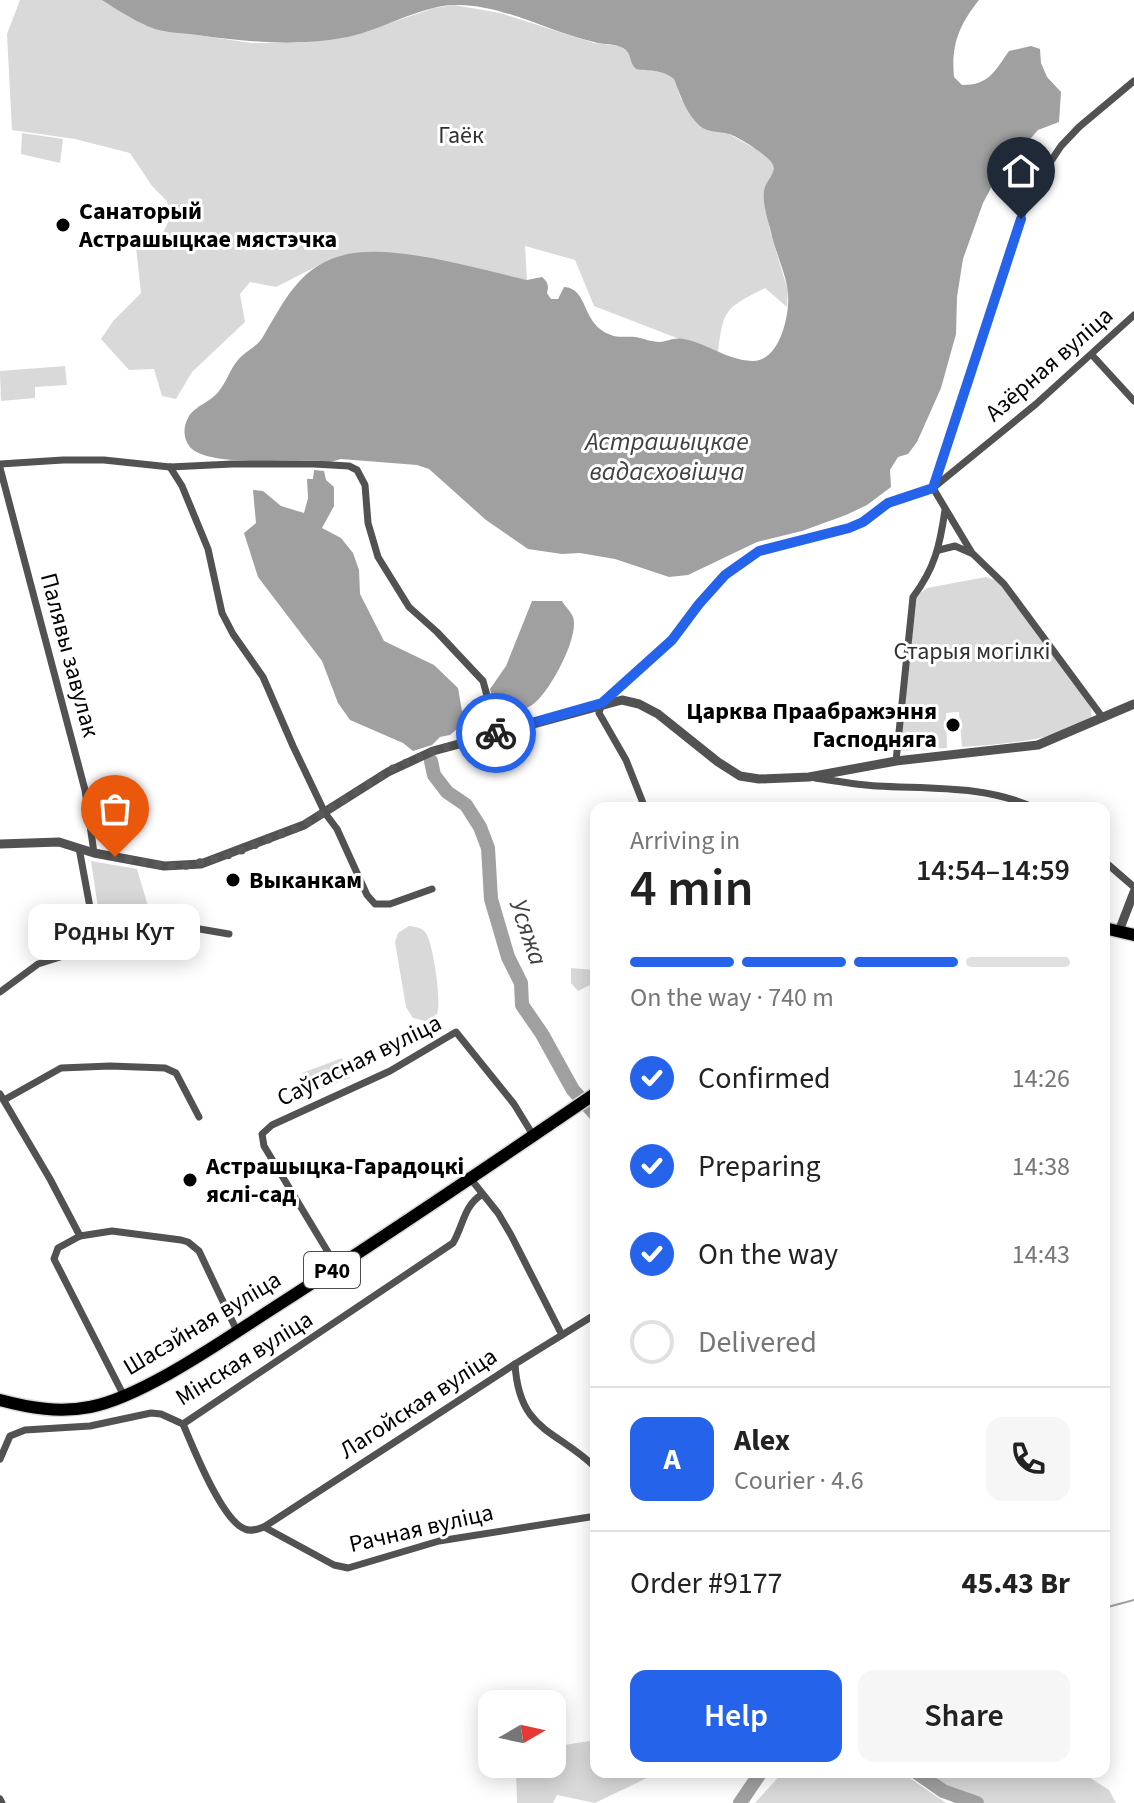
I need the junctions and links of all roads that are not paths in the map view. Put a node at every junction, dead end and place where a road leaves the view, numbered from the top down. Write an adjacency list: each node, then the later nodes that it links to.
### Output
1 (1134, 81): 7 (street)
2 (1134, 315): 3 (street, Азёрная вуліца)
3 (1092, 355): 4 (street); 7 (street, Азёрная вуліца)
4 (1134, 401)
5 (0, 466): 6 (street); 22 (street, Палявы завулак)
6 (170, 467): 14 (street); 19 (street)
7 (933, 488): 8 (street); 11 (street, Азёрная вуліца)
8 (945, 510): 9 (street); 10 (street)
9 (939, 550): 10 (street); 15 (street)
10 (972, 553): 13 (street)
11 (602, 703): 14 (street); 16 (street); 17 (street)
12 (1134, 704): 13 (street)
13 (1103, 718): 15 (street)
14 (497, 732): 19 (street)
15 (896, 761): 16 (street)
16 (809, 777): 18 (street)
17 (643, 802)
18 (1018, 802)
19 (325, 813): 22 (street); 24 (street)
20 (0, 844): 21 (street)
21 (79, 848): 22 (street); 30 (street)
22 (94, 853)
23 (1110, 867): 25 (street)
24 (432, 889)
25 (1134, 889): 27 (street)
26 (1110, 929): 27 (main road)
27 (1119, 931): 29 (main road)
28 (229, 934): 30 (street)
29 (1134, 935)
30 (97, 945): 31 (street)
31 (0, 992)
32 (2, 1097): 34 (street); 38 (street)
33 (590, 1097): 35 (main road, Шасэйная вуліца / Р40)
34 (199, 1117)
35 (533, 1135): 36 (main road, Шасэйная вуліца / Р40); 39 (street, Саўгасная вуліца)
36 (470, 1178): 37 (street); 39 (main road, Шасэйная вуліца / Р40)
37 (481, 1195): 42 (street); 48 (street, Мінская вуліца)
38 (80, 1236): 41 (street); 44 (street)
39 (337, 1267): 41 (main road, Шасэйная вуліца / Р40)
40 (590, 1318): 42 (street, Лагойская вуліца)
41 (237, 1331): 44 (main road, Шасэйная вуліца / Р40)
42 (562, 1335): 43 (street, Лагойская вуліца)
43 (515, 1364): 50 (street); 52 (street, Лагойская вуліца)
44 (124, 1396): 46 (main road, Шасэйная вуліца / Р40)
45 (0, 1400): 46 (main road, Шасэйная вуліца / Р40)
46 (111, 1401): 47 (street)
47 (119, 1421): 48 (street, Мінская вуліца); 49 (street, Мінская вуліца)
48 (183, 1424): 52 (street, Рачная вуліца)
49 (0, 1459)
50 (590, 1462)
51 (590, 1517): 52 (street, Рачная вуліца)
52 (264, 1527)

